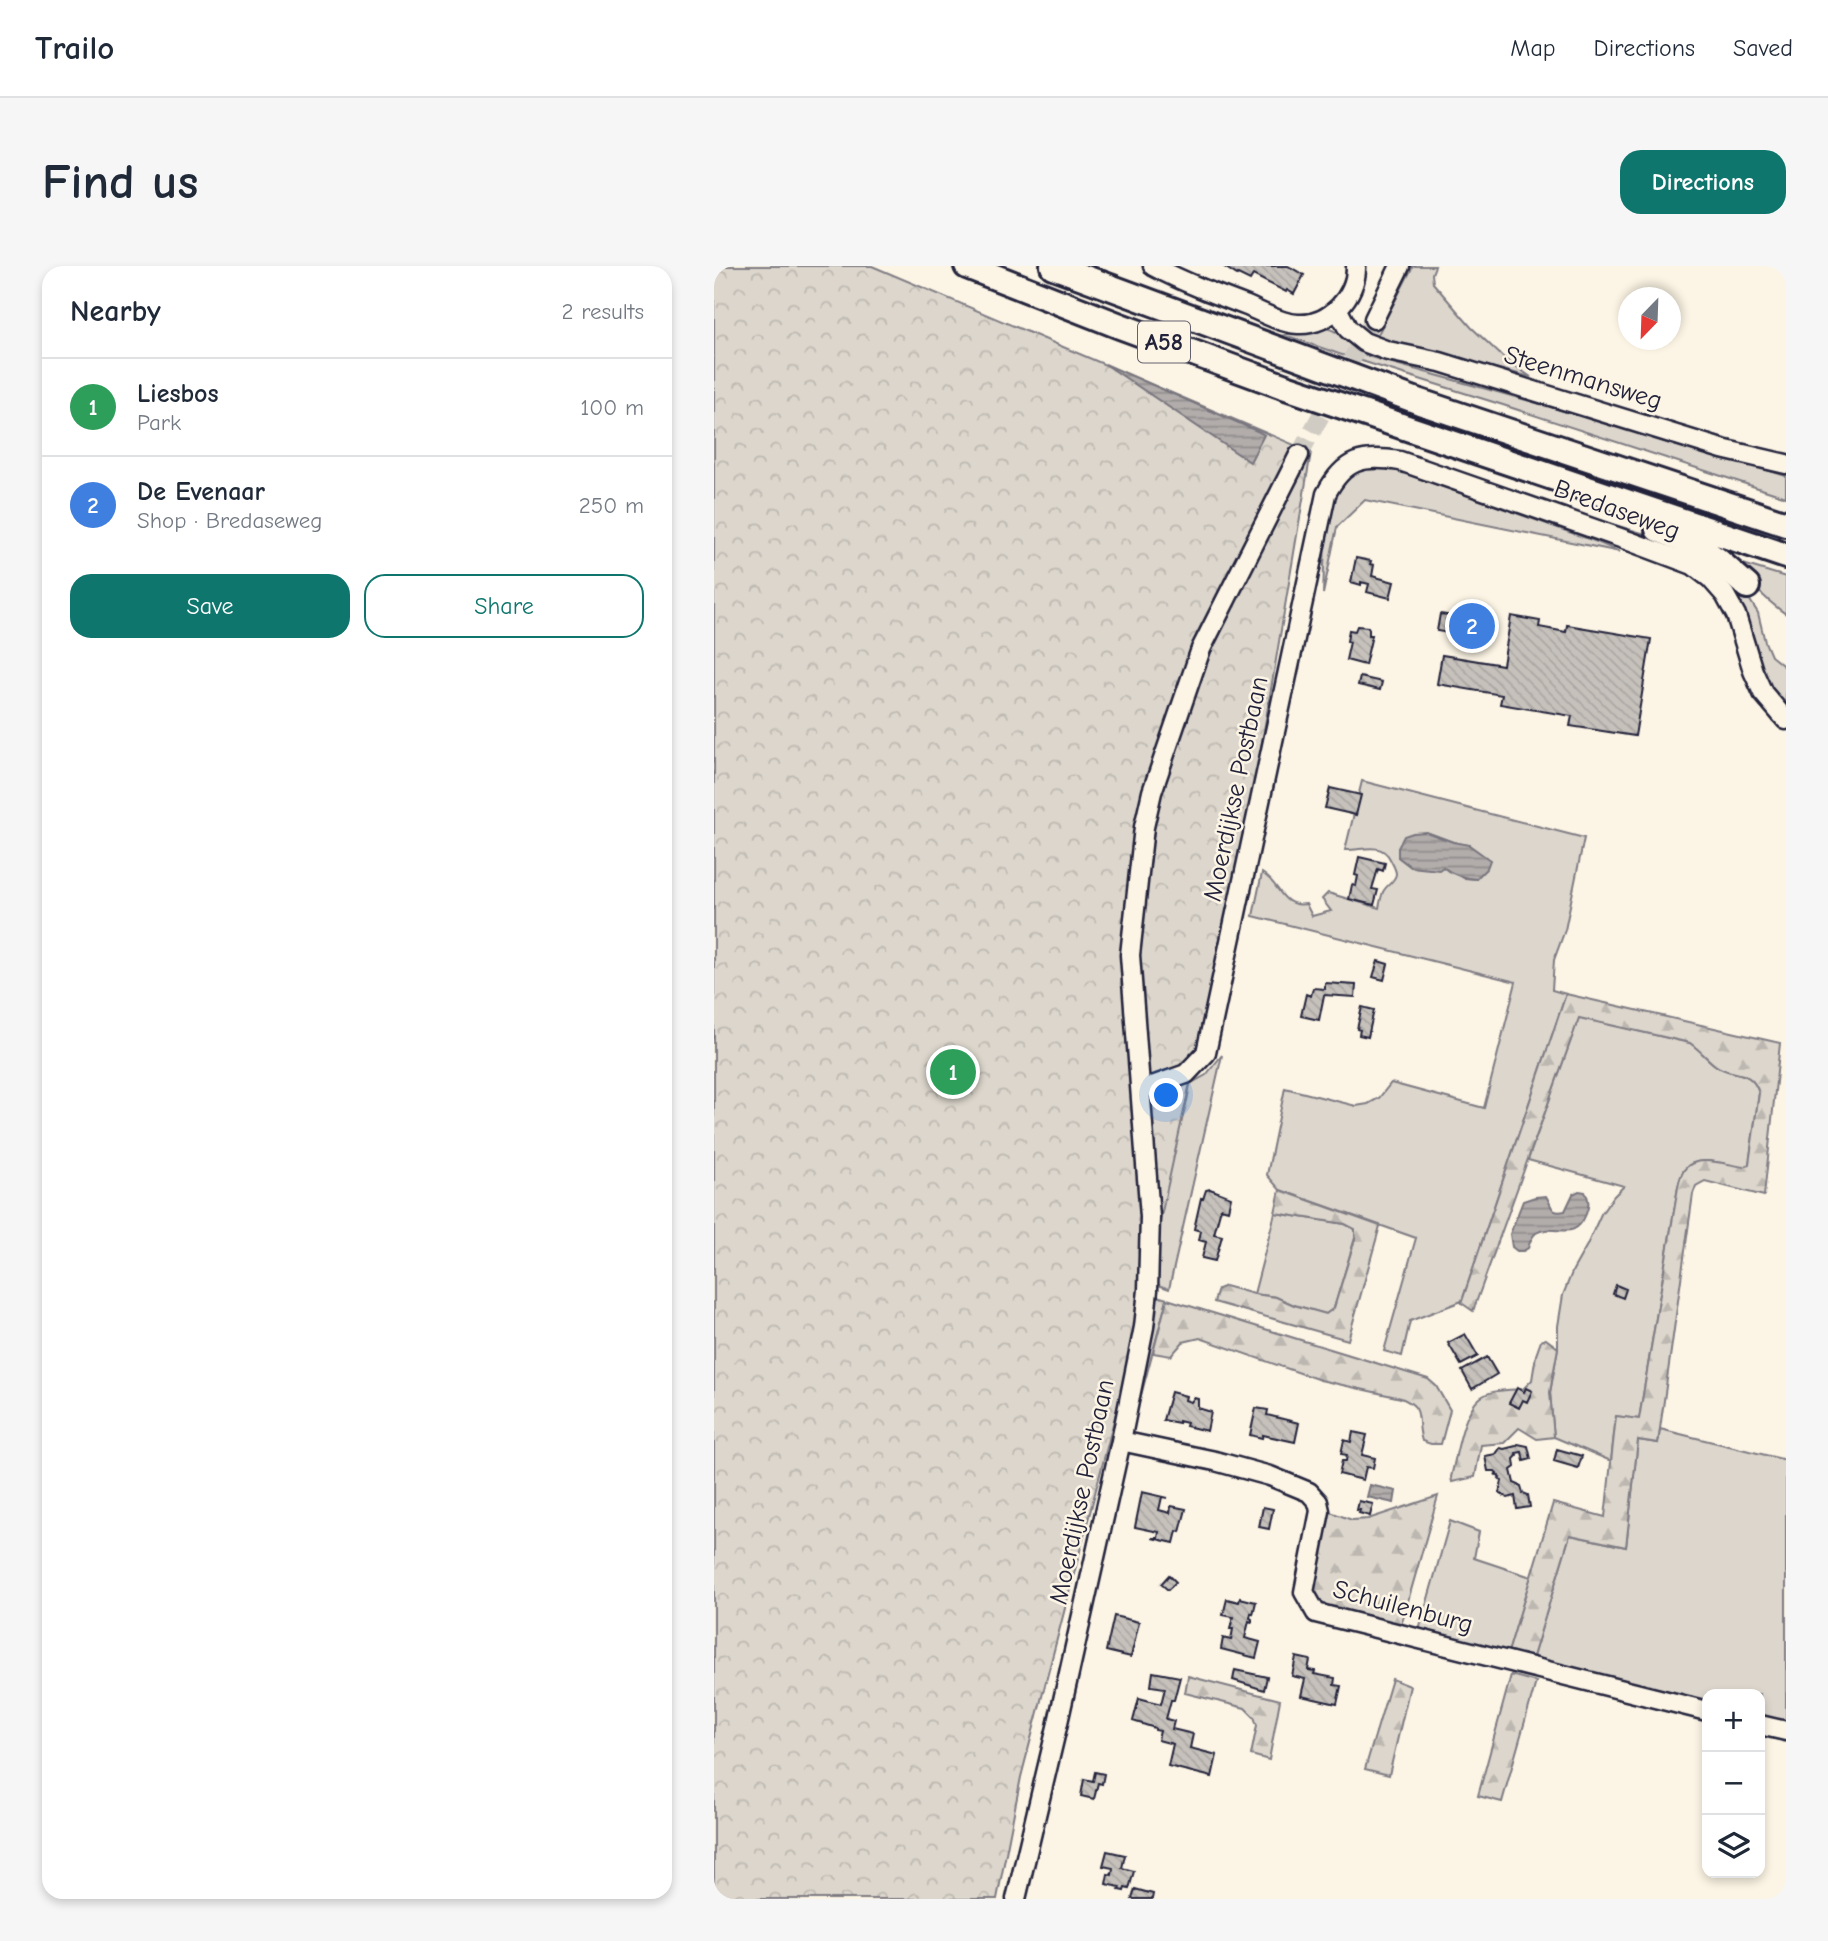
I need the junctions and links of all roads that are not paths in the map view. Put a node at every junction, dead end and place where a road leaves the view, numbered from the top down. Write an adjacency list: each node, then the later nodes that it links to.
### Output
1 (967, 266): 11 (highway, A58)
2 (1054, 266): 12 (highway, A58)
3 (1153, 266): 6 (street)
4 (1356, 266): 6 (street)
5 (1401, 266): 7 (street)
6 (1338, 310): 9 (street, Steenmansweg)
7 (1374, 319)
8 (1299, 454): 16 (street, Moerdijkse Postbaan)
9 (1786, 464)
10 (1346, 466): 15 (street, Bredaseweg); 16 (street, Moerdijkse Postbaan)
11 (1533, 472): 13 (highway, A58); 14 (highway, A58)
12 (1786, 524)
13 (1786, 556)
14 (1747, 586)
15 (1786, 720)
16 (1140, 1090): 17 (street, Moerdijkse Postbaan)
17 (1121, 1441): 18 (street, Schuilenburg); 21 (street, Moerdijkse Postbaan)
18 (1702, 1711)
19 (1765, 1726): 20 (street)
20 (1786, 1731)
21 (1016, 1899)

